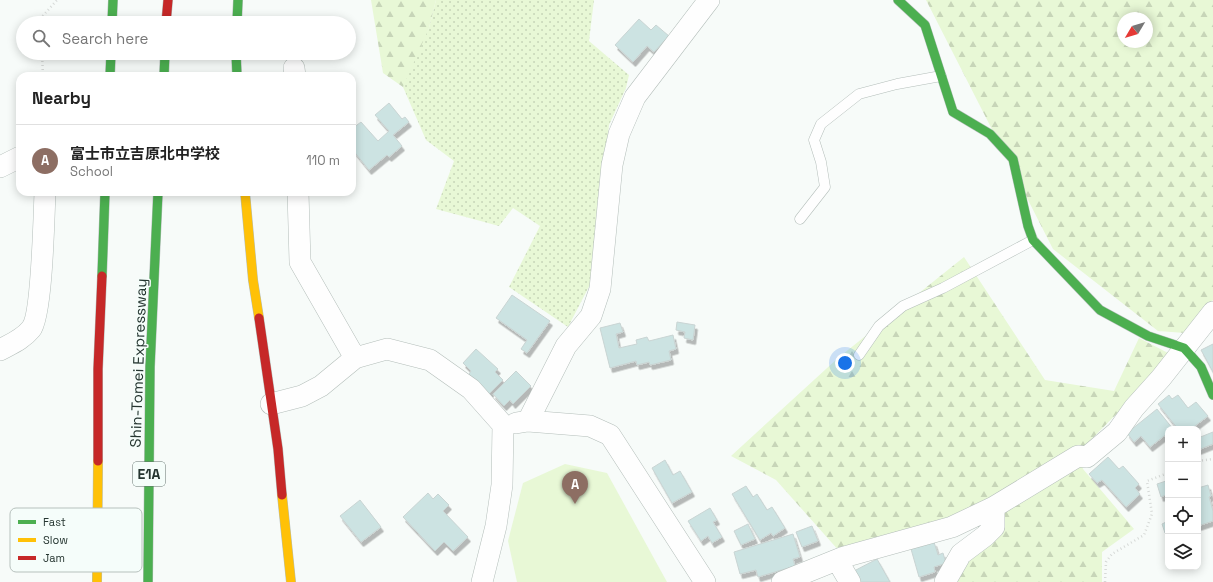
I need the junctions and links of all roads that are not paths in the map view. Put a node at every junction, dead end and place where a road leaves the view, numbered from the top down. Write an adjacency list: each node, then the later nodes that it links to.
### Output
1 (114, 0): 6 (main road)
2 (168, 0): 7 (main road)
3 (238, 0): 8 (main road)
4 (709, 0): 32 (street)
5 (898, 0): 15 (main road)
6 (113, 16)
7 (167, 16)
8 (237, 16)
9 (111, 60): 12 (main road)
10 (165, 60): 13 (main road)
11 (236, 60): 14 (main road)
12 (110, 72)
13 (164, 72)
14 (237, 72)
15 (941, 76): 23 (lane); 24 (main road)
16 (16, 158): 17 (street)
17 (0, 167)
18 (45, 196): 27 (street)
19 (105, 196): 35 (main road)
20 (158, 196): 39 (main road, Shin-Tomei Expressway / E1A)
21 (245, 196): 31 (main road)
22 (298, 196): 29 (street)
23 (800, 219)
24 (1033, 240): 26 (main road); 28 (lane)
25 (1213, 312): 26 (street)
26 (1184, 348): 30 (main road); 34 (street)
27 (0, 350)
28 (859, 355)
29 (355, 358): 31 (street); 33 (street)
30 (1213, 395)
31 (271, 404): 40 (main road)
32 (528, 421): 33 (street); 42 (street)
33 (503, 425): 41 (street)
34 (994, 507): 36 (street); 45 (street)
35 (97, 508)
36 (837, 560): 43 (street); 44 (street)
37 (96, 572): 38 (main road)
38 (96, 582)
39 (148, 582)
40 (291, 582)
41 (482, 582)
42 (705, 582)
43 (782, 582)
44 (850, 582)
45 (945, 582)

